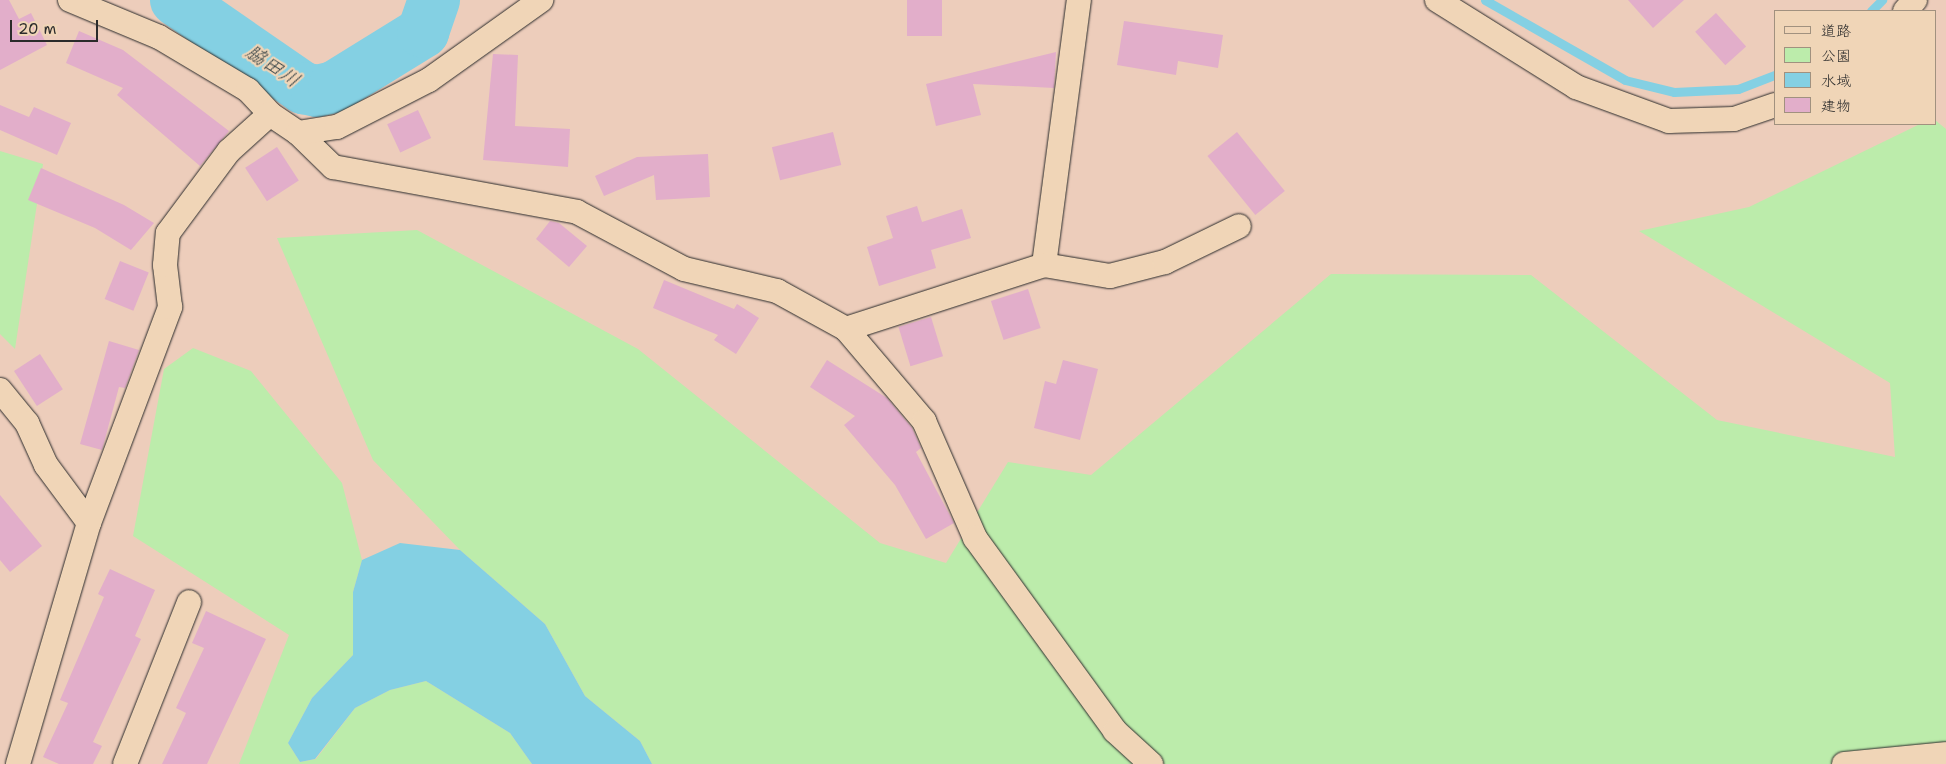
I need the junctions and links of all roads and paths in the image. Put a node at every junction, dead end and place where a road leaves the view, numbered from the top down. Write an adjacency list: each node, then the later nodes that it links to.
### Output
1 (70, 0): 8 (street)
2 (541, 0): 9 (street)
3 (1079, 0): 11 (street)
4 (1437, 0): 7 (street)
5 (1915, 0): 6 (street)
6 (1906, 10)
7 (1774, 105)
8 (270, 114): 9 (street); 14 (street)
9 (298, 133): 12 (street)
10 (1238, 226): 11 (street)
11 (1044, 265): 12 (street)
12 (846, 330): 19 (street)
13 (0, 390): 14 (street)
14 (89, 523): 17 (street)
15 (189, 602): 18 (street)
16 (1946, 754): 20 (street)
17 (18, 764)
18 (125, 764)
19 (1151, 764)
20 (1844, 764)

